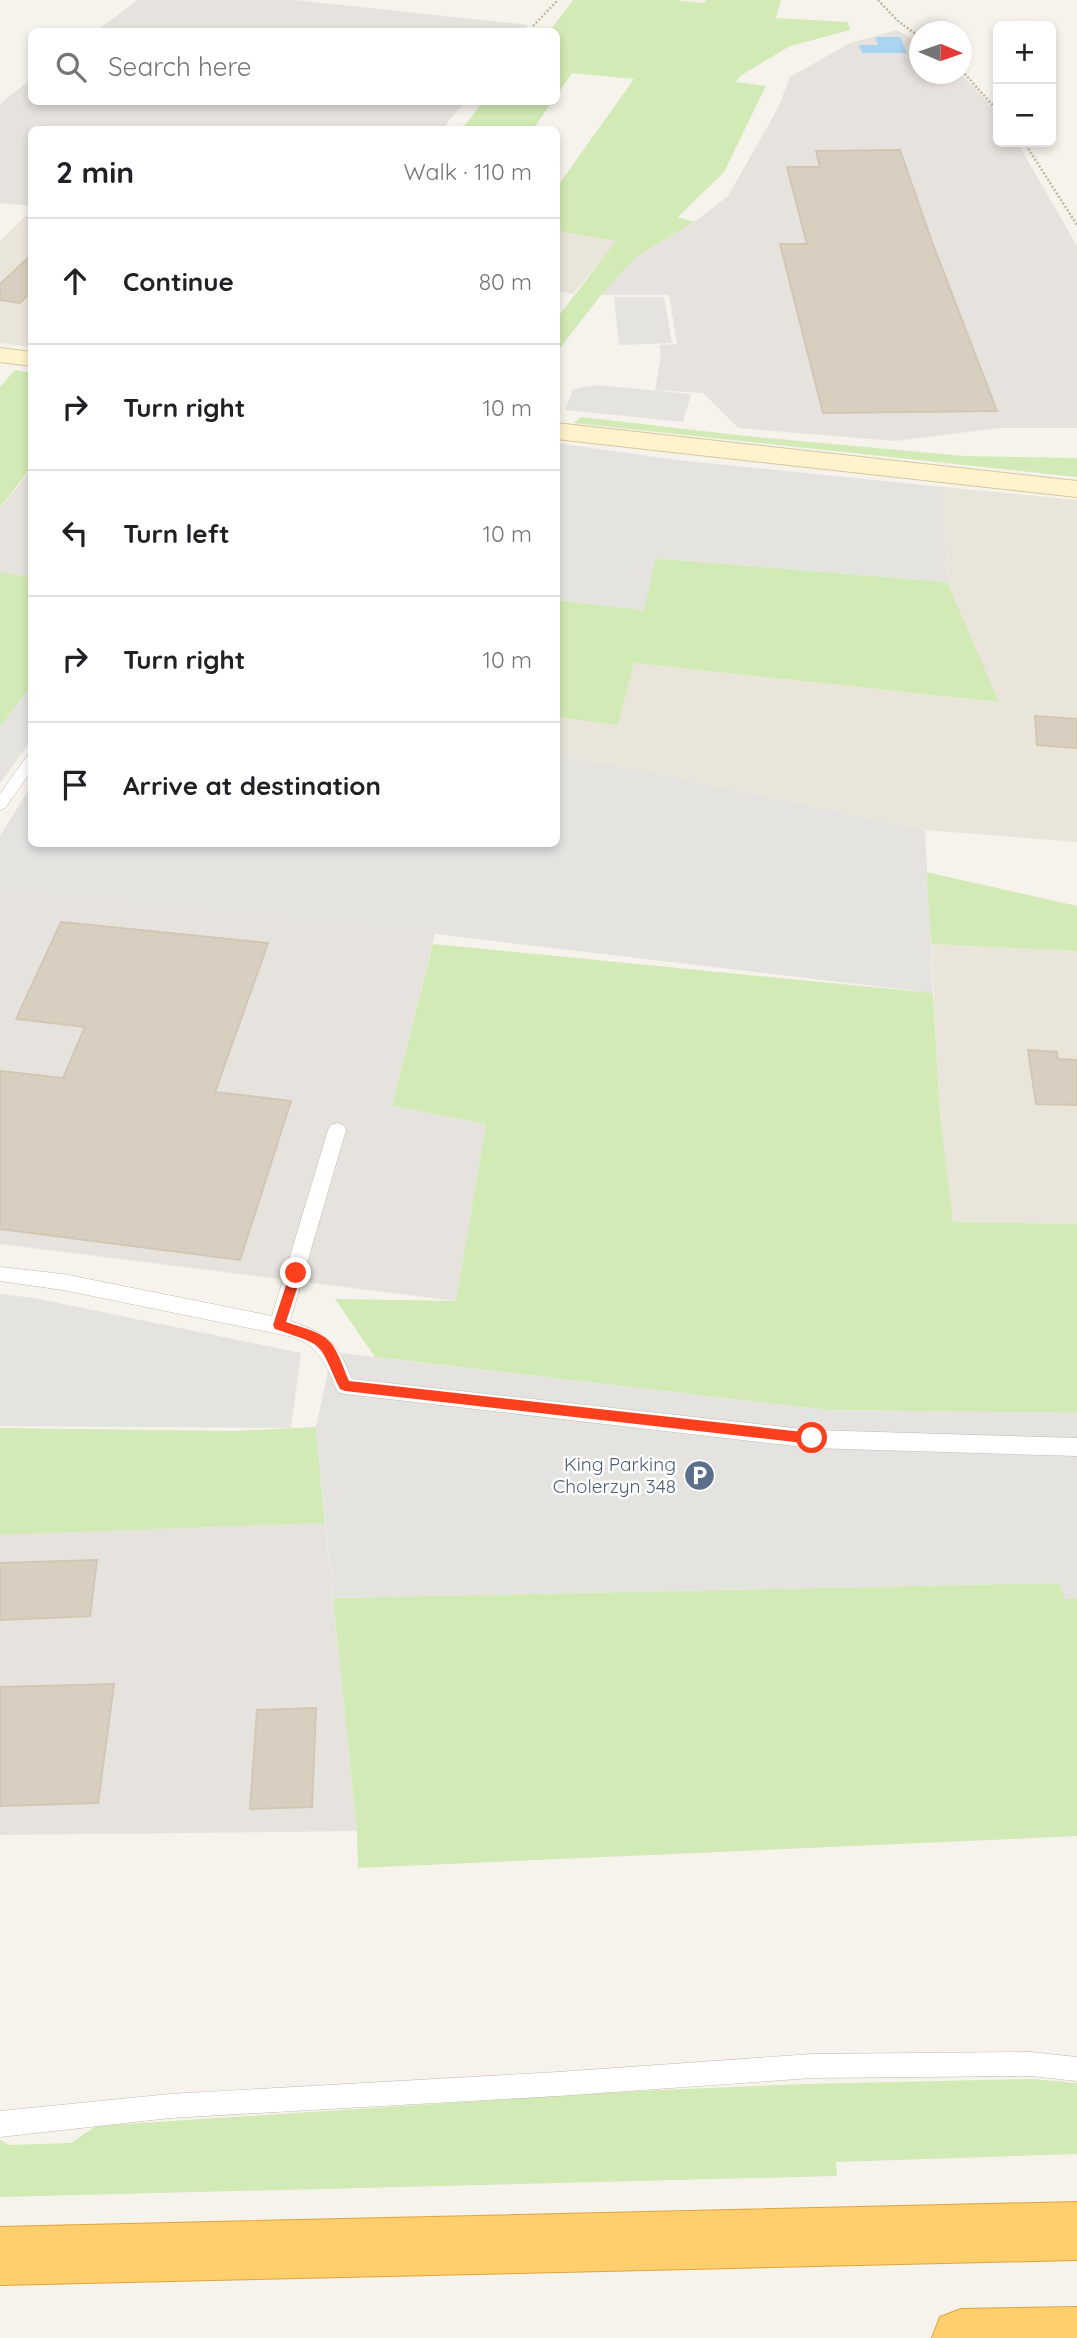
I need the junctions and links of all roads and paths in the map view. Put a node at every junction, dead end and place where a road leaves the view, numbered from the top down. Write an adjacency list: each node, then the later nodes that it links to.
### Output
1 (558, 0): 3 (path)
2 (878, 0): 4 (path)
3 (533, 26)
4 (909, 28)
5 (972, 83): 6 (path)
6 (993, 106)
7 (1028, 147): 8 (path)
8 (1077, 225)
9 (0, 355): 10 (main road)
10 (28, 358)
11 (560, 431): 12 (main road)
12 (1077, 489)
13 (28, 765): 14 (lane)
14 (0, 806)
15 (337, 1130): 17 (lane)
16 (0, 1274): 17 (lane)
17 (279, 1325): 18 (lane)
18 (1077, 1447)
19 (1077, 2069): 20 (lane)
20 (0, 2124)
21 (1077, 2231): 22 (highway)
22 (0, 2256)
23 (1077, 2336): 24 (highway)
24 (961, 2338)

